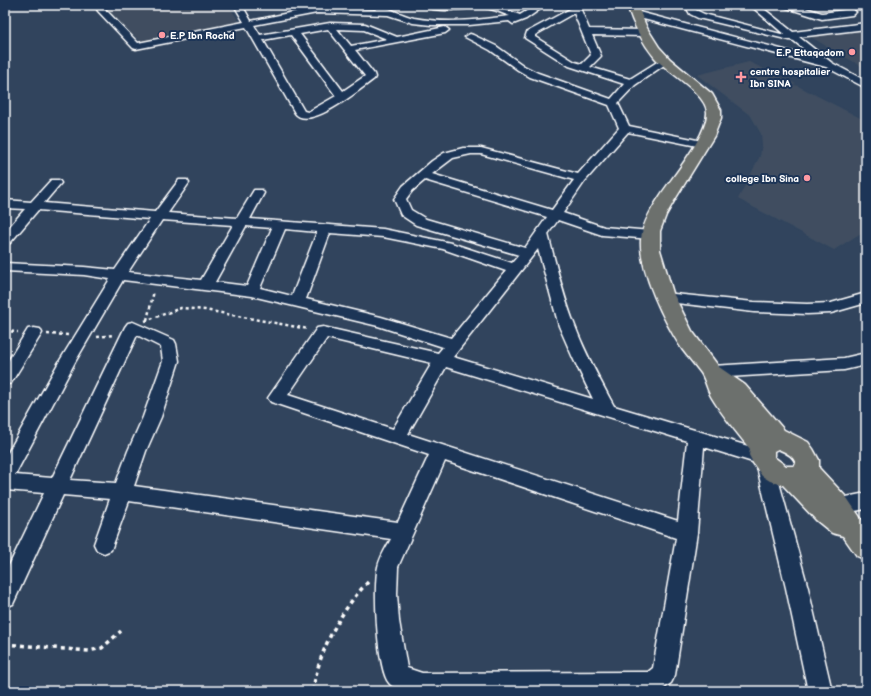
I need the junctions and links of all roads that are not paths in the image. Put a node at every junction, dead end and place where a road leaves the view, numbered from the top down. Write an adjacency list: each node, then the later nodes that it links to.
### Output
1 (104, 5): 21 (street)
2 (238, 5): 21 (street)
3 (327, 5): 15 (street)
4 (427, 5): 5 (street)
5 (478, 5)
6 (484, 5): 18 (street)
7 (542, 5): 18 (street)
8 (689, 5): 30 (street)
9 (831, 5): 17 (street)
10 (377, 6): 14 (street)
11 (782, 6): 13 (street); 17 (street)
12 (576, 7): 26 (street); 35 (street)
13 (756, 7): 20 (street)
14 (389, 9): 15 (street); 19 (street)
15 (317, 10): 21 (street)
16 (633, 10): 27 (main road); 34 (street)
17 (818, 15): 20 (street)
18 (523, 17): 19 (street); 28 (street)
19 (423, 22): 24 (street)
20 (775, 22): 30 (street)
21 (249, 24): 29 (street)
22 (330, 26): 25 (street); 31 (street); 32 (street)
23 (866, 26): 30 (street)
24 (444, 30): 28 (street); 31 (street)
25 (293, 31): 29 (street); 38 (street)
26 (586, 32): 27 (street); 35 (street)
27 (644, 33): 33 (main road)
28 (464, 35): 39 (street)
29 (257, 38): 38 (street)
30 (794, 38): 34 (street)
31 (398, 40): 32 (street)
32 (348, 49): 38 (street)
33 (665, 61): 36 (street); 41 (main road)
34 (829, 65): 37 (street)
35 (583, 68): 36 (street)
36 (631, 83): 39 (street)
37 (866, 85)
38 (342, 97)
39 (613, 103): 40 (street)
40 (625, 128): 41 (street); 43 (street)
41 (702, 144): 55 (main road)
42 (423, 175): 43 (street); 49 (street); 57 (street)
43 (581, 178): 49 (street)
44 (55, 183): 48 (street)
45 (183, 183): 50 (street)
46 (258, 194): 51 (street)
47 (5, 204): 48 (street)
48 (35, 206): 50 (street); 56 (street)
49 (555, 215): 54 (street); 55 (street)
50 (158, 216): 51 (street); 60 (street)
51 (241, 222): 52 (street); 61 (street)
52 (280, 225): 53 (street); 62 (street)
53 (325, 228): 59 (street); 65 (street)
54 (541, 234): 57 (street); 72 (street)
55 (651, 234): 63 (main road)
56 (5, 240)
57 (528, 253): 59 (street)
58 (5, 267): 60 (street)
59 (515, 269): 67 (street)
60 (118, 275): 61 (street); 78 (street)
61 (205, 286): 62 (street)
62 (252, 291): 65 (street)
63 (664, 298): 64 (street); 70 (main road)
64 (866, 298)
65 (297, 302): 67 (street)
66 (34, 333): 71 (street)
67 (454, 345): 69 (street)
68 (866, 359): 70 (street)
69 (442, 360): 72 (street); 73 (street); 73 (street)
70 (712, 372): 76 (main road)
71 (5, 379)
72 (608, 411): 74 (street)
73 (397, 438): 75 (street)
74 (696, 439): 76 (street); 85 (street)
75 (440, 452): 84 (street); 85 (street)
76 (767, 452): 77 (main road); 77 (main road); 89 (street)
77 (798, 473): 83 (main road); 87 (main road)
78 (5, 475)
79 (5, 482): 80 (street)
80 (58, 486): 81 (street); 81 (street); 88 (street)
81 (123, 492): 84 (street); 86 (street)
82 (866, 502): 83 (street)
83 (838, 506): 87 (main road)
84 (404, 532): 85 (street)
85 (687, 533)
86 (104, 544)
87 (863, 544)
88 (5, 596)
89 (820, 691)

